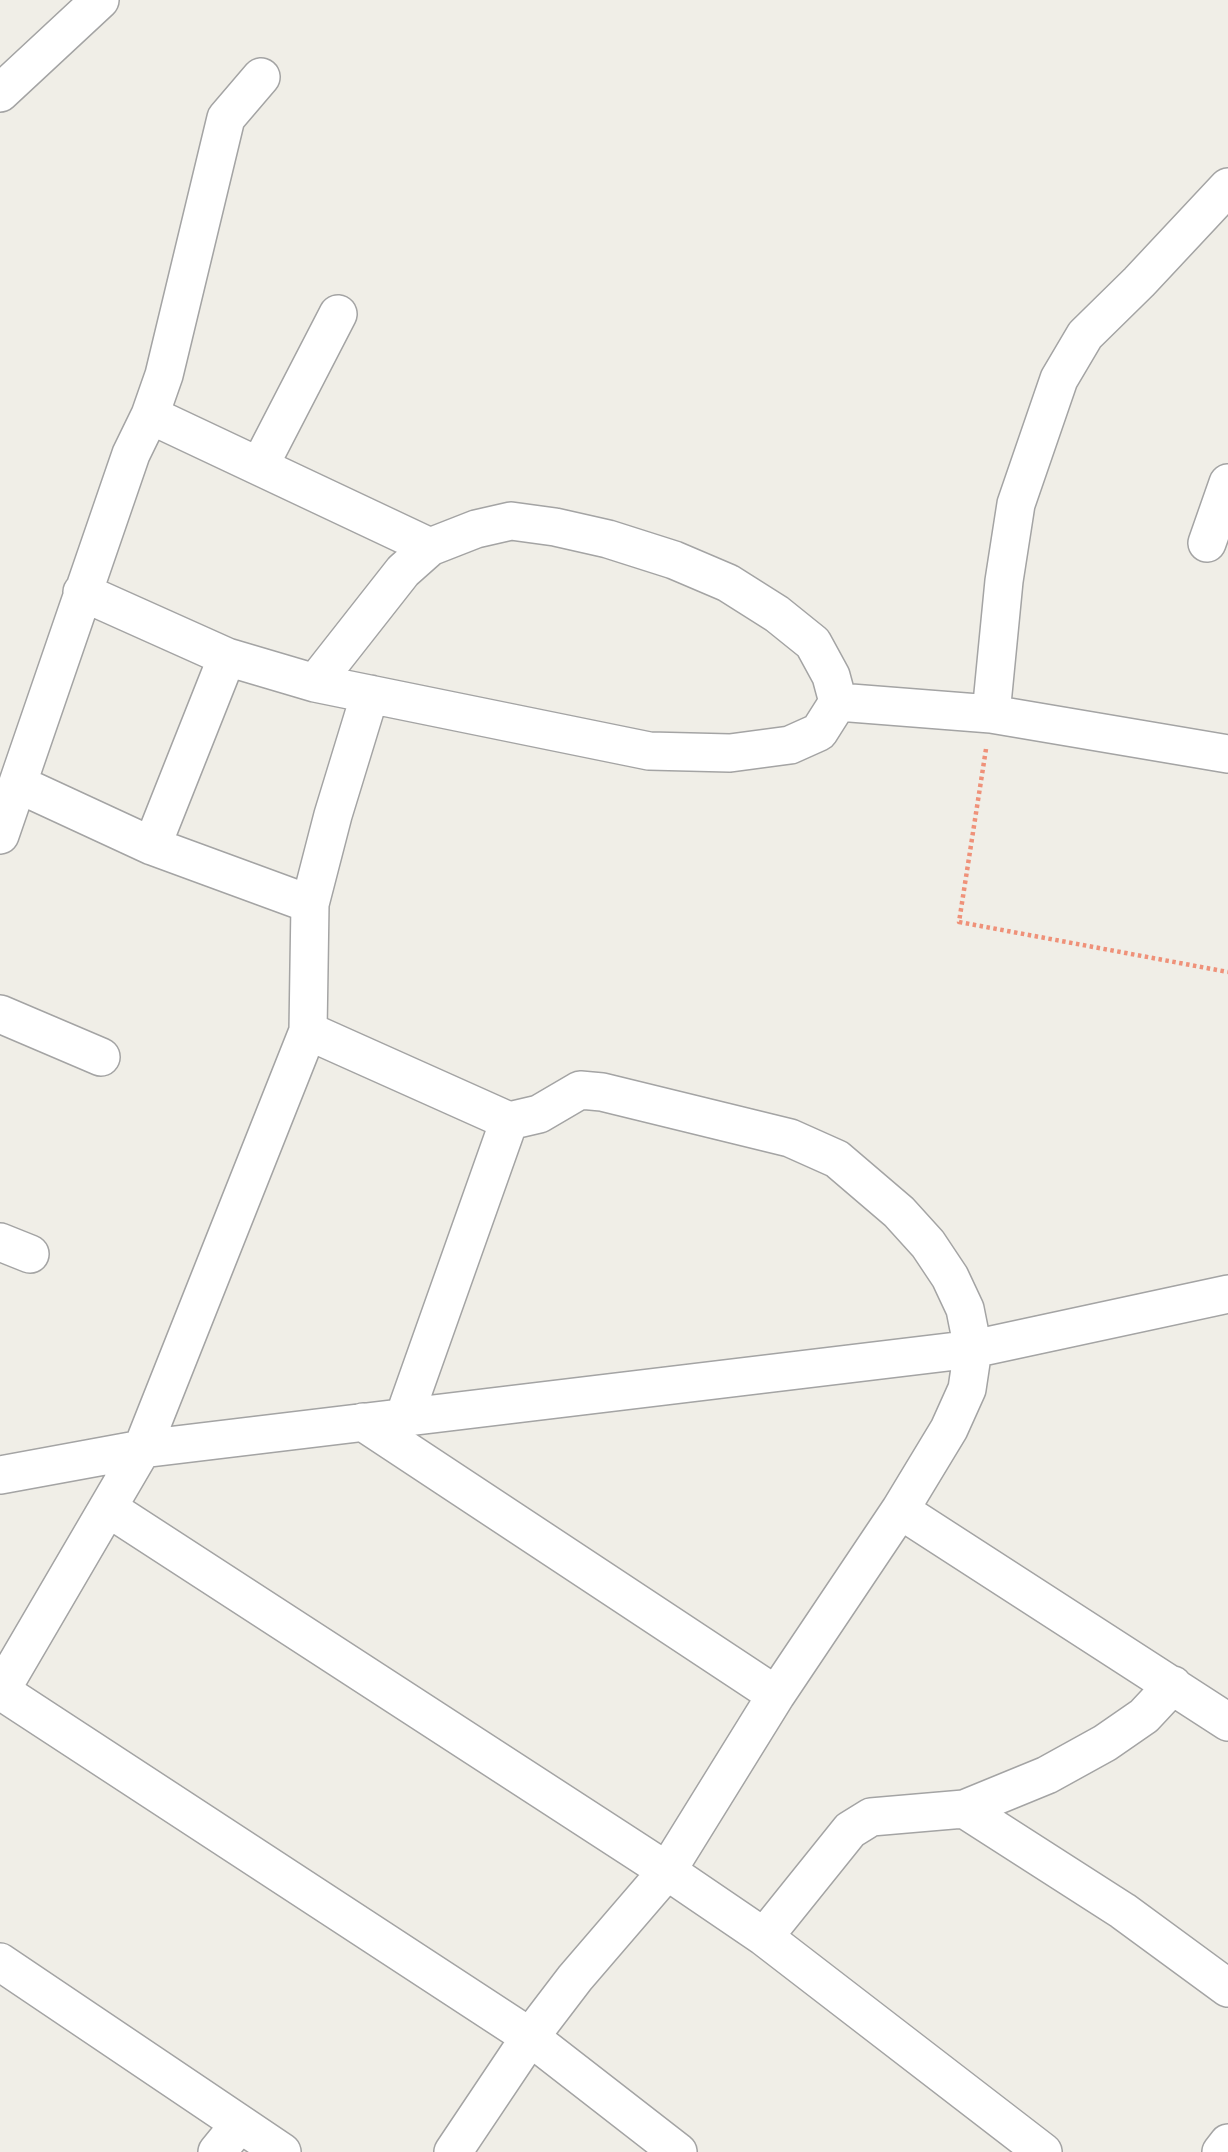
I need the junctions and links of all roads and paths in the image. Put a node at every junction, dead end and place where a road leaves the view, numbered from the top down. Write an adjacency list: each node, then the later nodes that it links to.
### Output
1 (100, 0): 3 (street)
2 (261, 77): 6 (street)
3 (0, 93)
4 (1228, 187): 16 (street)
5 (338, 314): 7 (street)
6 (150, 415): 7 (street); 11 (street)
7 (260, 465): 10 (street)
8 (1228, 483): 9 (street)
9 (1208, 543)
10 (430, 547): 13 (street); 15 (street)
11 (82, 592): 12 (street); 18 (street)
12 (227, 657): 13 (street); 19 (street)
13 (315, 683): 14 (street)
14 (370, 694): 15 (street); 20 (street)
15 (838, 702): 16 (street)
16 (991, 714): 17 (street); 21 (path)
17 (1228, 754)
18 (7, 809): 19 (street)
19 (152, 846): 20 (street)
20 (310, 904): 23 (street)
21 (1228, 972)
22 (0, 1014): 24 (street)
23 (308, 1031): 25 (street); 30 (street)
24 (101, 1057)
25 (509, 1121): 27 (street); 28 (street)
26 (1228, 1294): 27 (street)
27 (974, 1349): 28 (street); 33 (street)
28 (404, 1417): 29 (street)
29 (363, 1422): 30 (street); 36 (street)
30 (142, 1449): 31 (street); 32 (street)
31 (0, 1475)
32 (108, 1508): 35 (street); 39 (street)
33 (900, 1510): 34 (street); 36 (street)
34 (1173, 1685): 37 (street); 38 (street)
35 (0, 1692): 43 (street)
36 (776, 1695): 39 (street)
37 (1228, 1722)
38 (964, 1809): 40 (street); 42 (street)
39 (667, 1871): 40 (street); 43 (street)
40 (764, 1937): 49 (street)
41 (0, 1962): 44 (street)
42 (1228, 1988)
43 (530, 2036): 47 (street); 48 (street)
44 (228, 2138): 46 (street)
45 (1228, 2143): 50 (street)
46 (282, 2152)
47 (453, 2152)
48 (678, 2152)
49 (1043, 2152)
50 (1221, 2152)

